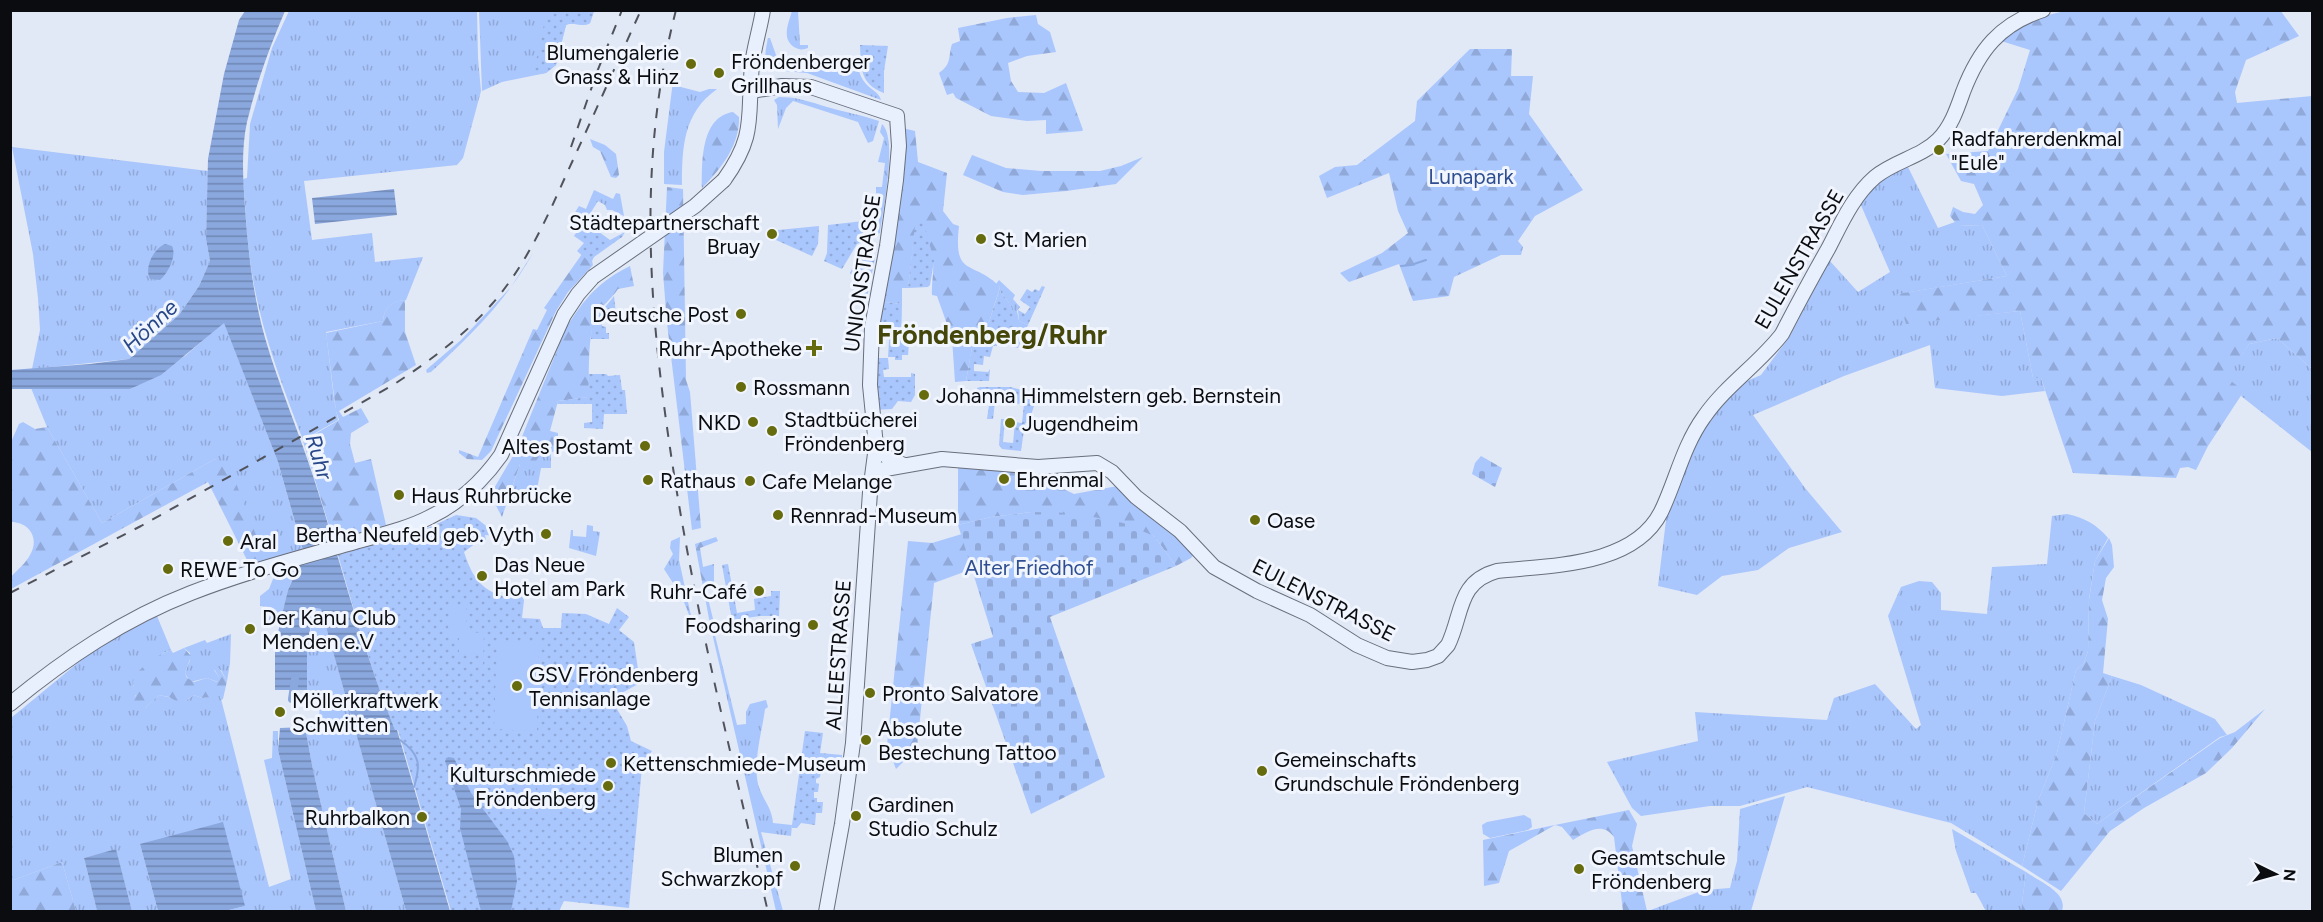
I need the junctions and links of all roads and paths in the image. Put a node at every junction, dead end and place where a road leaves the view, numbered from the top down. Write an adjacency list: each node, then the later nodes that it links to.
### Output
1 (763, 10): 3 (main road)
2 (2043, 10): 5 (main road, EULENSTRASSE)
3 (752, 91): 4 (main road, UNIONSTRASSE); 7 (main road, bridge)
4 (876, 446): 5 (main road); 6 (main road, UNIONSTRASSE)
5 (904, 465): 6 (main road, EULENSTRASSE)
6 (874, 471): 8 (main road, ALLEESTRASSE)
7 (10, 704)
8 (826, 912)

